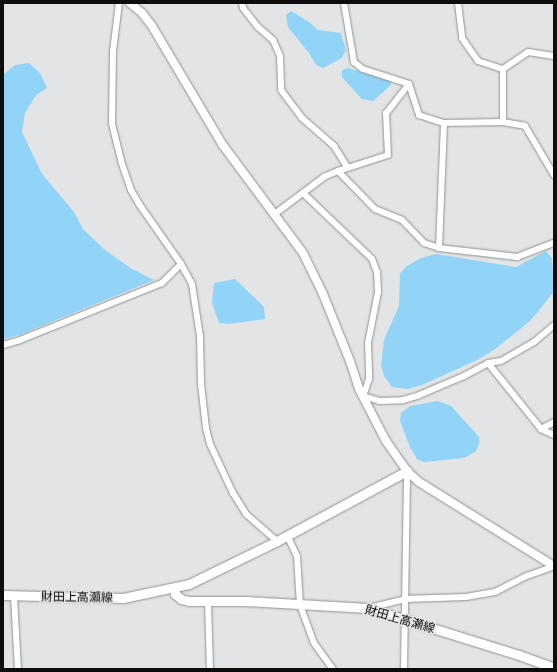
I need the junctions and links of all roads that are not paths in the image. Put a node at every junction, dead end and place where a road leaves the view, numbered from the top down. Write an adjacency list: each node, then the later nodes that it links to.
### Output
1 (119, 3): 18 (street)
2 (130, 3): 15 (street)
3 (242, 3): 11 (street)
4 (344, 3): 8 (street)
5 (458, 3): 7 (street)
6 (554, 56): 7 (street)
7 (503, 69): 9 (street)
8 (409, 84): 10 (street); 11 (street)
9 (503, 122): 10 (street); 13 (street)
10 (444, 123): 17 (street)
11 (347, 167): 12 (street)
12 (338, 171): 14 (street); 17 (street)
13 (554, 175)
14 (303, 193): 15 (street); 22 (street)
15 (276, 213): 22 (street)
16 (554, 243): 17 (street)
17 (439, 248)
18 (181, 264): 20 (street); 28 (street)
19 (554, 324): 21 (street)
20 (3, 345)
21 (488, 363): 22 (street); 24 (street)
22 (363, 396): 26 (street)
23 (554, 422): 24 (street)
24 (541, 429): 25 (street)
25 (554, 435)
26 (407, 471): 27 (main road, 財田上高瀬線); 29 (street); 33 (street)
27 (287, 535): 28 (main road, 財田上高瀬線); 35 (street)
28 (277, 541): 30 (main road, 財田上高瀬線)
29 (554, 566): 33 (street)
30 (174, 588): 32 (main road, 財田上高瀬線); 34 (main road, 財田上高瀬線)
31 (3, 595): 32 (main road, 財田上高瀬線)
32 (14, 596): 39 (street)
33 (404, 598): 36 (street); 37 (street)
34 (208, 602): 35 (main road, 財田上高瀬線); 40 (street)
35 (300, 605): 36 (main road, 財田上高瀬線); 41 (street)
36 (368, 608): 37 (main road, 財田上高瀬線)
37 (404, 619): 38 (main road, 財田上高瀬線); 42 (street)
38 (554, 668)
39 (18, 669)
40 (210, 669)
41 (333, 669)
42 (404, 669)

